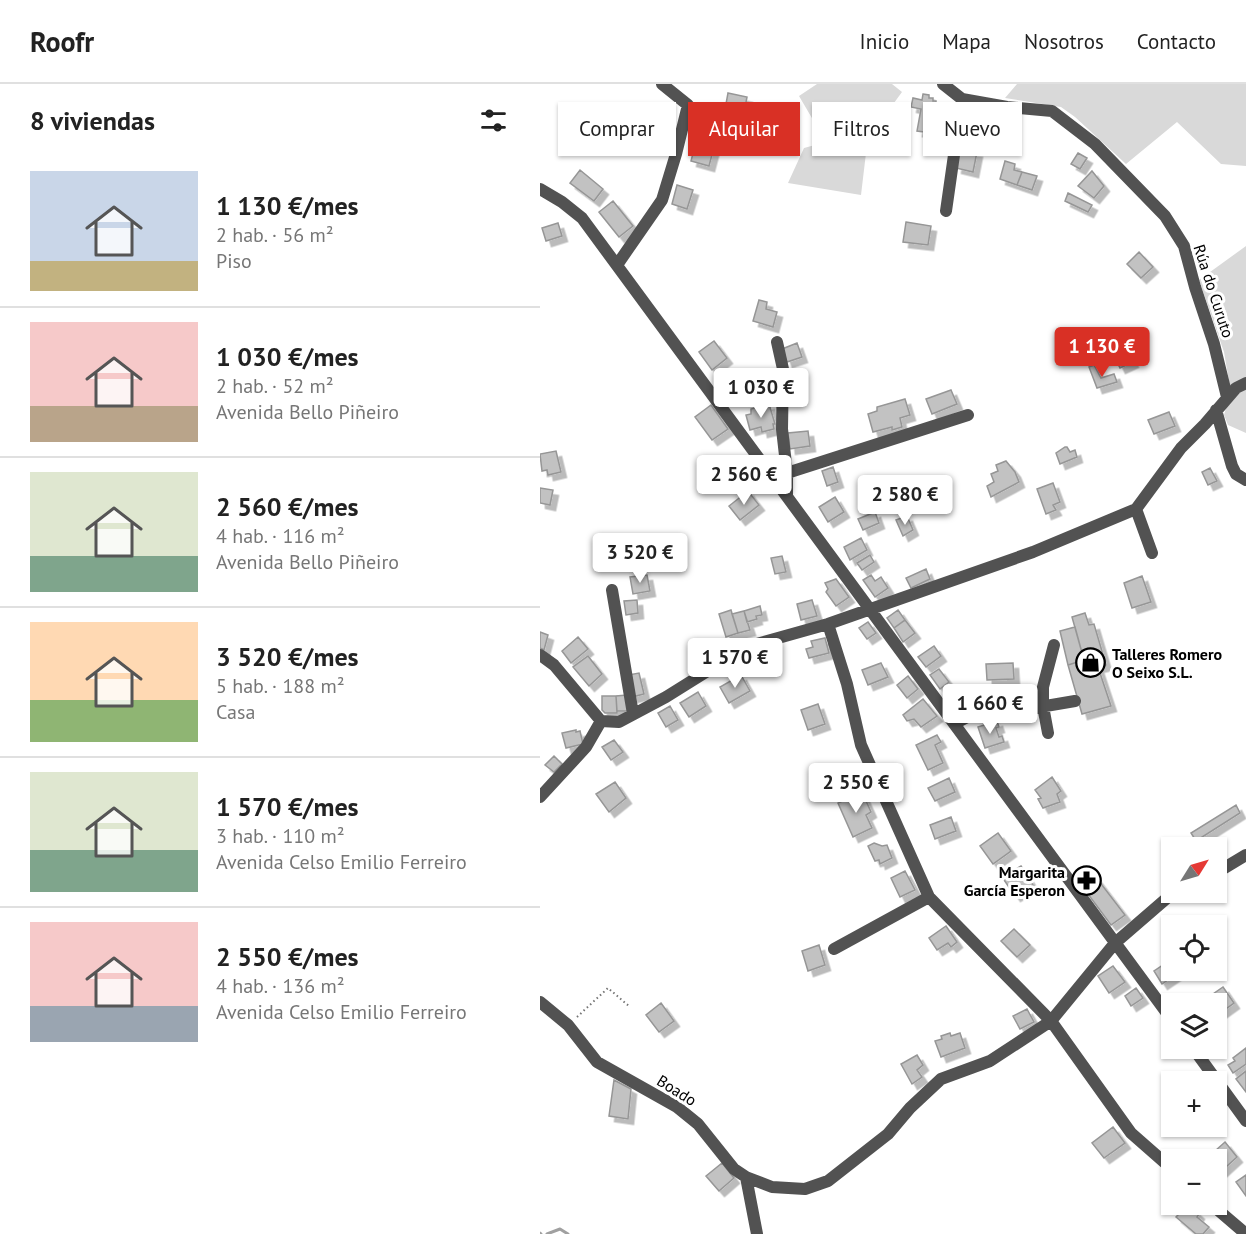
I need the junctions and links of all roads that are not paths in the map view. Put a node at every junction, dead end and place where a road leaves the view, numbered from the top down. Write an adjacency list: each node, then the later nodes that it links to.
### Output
1 (662, 84): 6 (street)
2 (942, 84): 3 (street, Rúa do Curuto)
3 (963, 99): 5 (street); 9 (street, Rúa do Curuto)
4 (540, 189): 6 (street)
5 (946, 211)
6 (617, 265): 14 (street)
7 (777, 342): 12 (street)
8 (1246, 383): 9 (street)
9 (1227, 397): 10 (street)
10 (1216, 410): 13 (street); 15 (street)
11 (968, 415): 12 (street)
12 (787, 473): 14 (street)
13 (1246, 480)
14 (787, 496): 18 (street)
15 (1136, 509): 16 (street); 18 (street)
16 (1152, 553)
17 (612, 590): 24 (street)
18 (869, 609): 19 (street); 26 (street)
19 (828, 624): 24 (street); 31 (street)
20 (1054, 645): 23 (street)
21 (540, 655): 25 (street)
22 (1075, 701): 23 (street)
23 (1043, 706): 26 (street); 27 (street)
24 (633, 714): 25 (street)
25 (602, 721): 28 (street)
26 (954, 724): 33 (street)
27 (1048, 733)
28 (540, 797)
29 (1246, 855): 30 (street)
30 (1227, 866)
31 (929, 897): 34 (street); 37 (street)
32 (1161, 903): 33 (street)
33 (1115, 943): 36 (street); 37 (street)
34 (834, 949)
35 (540, 1002): 41 (street, Boado)
36 (1161, 1005)
37 (1051, 1021): 40 (street); 41 (street)
38 (1201, 1059): 39 (street)
39 (1246, 1121)
40 (1161, 1159)
41 (746, 1177): 43 (street)
42 (1224, 1215): 44 (street)
43 (757, 1234)
44 (1246, 1234)

